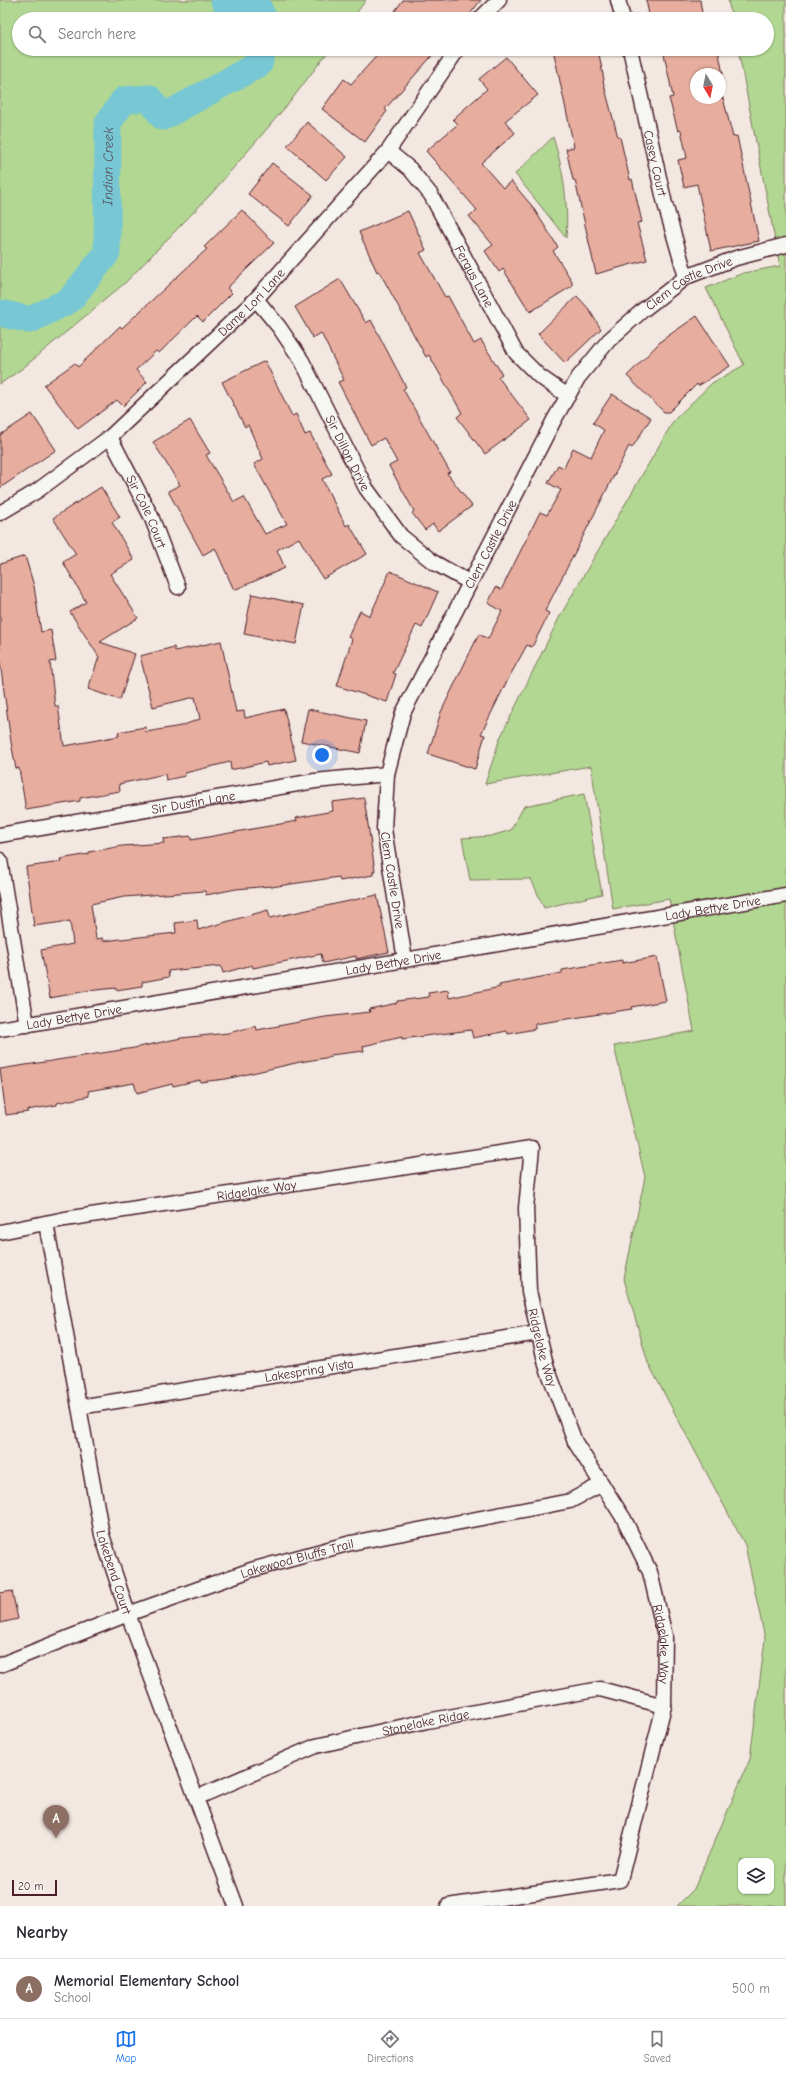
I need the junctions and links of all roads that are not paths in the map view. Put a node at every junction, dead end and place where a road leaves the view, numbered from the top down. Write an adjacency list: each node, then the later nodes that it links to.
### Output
1 (499, 0): 3 (street)
2 (618, 0): 4 (street)
3 (487, 12)
4 (621, 12)
5 (453, 56): 7 (street, Dame Lori Lane)
6 (632, 56): 9 (street, Casey Court)
7 (388, 151): 10 (street, Dame Lori Lane); 11 (street, Fergus Lane)
8 (786, 245): 9 (street, Clem Castle Drive)
9 (686, 277): 11 (street, Clem Castle Drive)
10 (256, 299): 12 (street, Dame Lori Lane); 14 (street, Sir Dillon Drive)
11 (568, 396): 14 (street, Clem Castle Drive)
12 (110, 437): 13 (street, Dame Lori Lane); 15 (street, Sir Cole Court)
13 (0, 513)
14 (469, 582): 16 (street, Clem Castle Drive)
15 (178, 587)
16 (387, 774): 17 (street, Sir Dustin Lane); 20 (street, Clem Castle Drive)
17 (0, 835)
18 (0, 860): 21 (street)
19 (786, 895): 20 (street, Lady Bettye Drive)
20 (405, 960): 21 (street, Lady Bettye Drive)
21 (27, 1025): 22 (street, Lady Bettye Drive)
22 (0, 1029)
23 (46, 1223): 24 (street, Ridgelake Way); 25 (street, Ridgelake Way); 26 (street, Lakebend Court)
24 (0, 1232)
25 (538, 1333): 26 (street, Lakespring Vista); 27 (street, Ridgelake Way)
26 (79, 1407): 28 (street, Lakebend Court)
27 (602, 1484): 28 (street, Lakewood Bluffs Trail); 30 (street, Ridgelake Way)
28 (128, 1614): 29 (street, Lakewood Bluffs Trail); 31 (street, Lakebend Court)
29 (0, 1665)
30 (664, 1706): 31 (street, Stonelake Ridge); 33 (street, Ridgelake Way)
31 (196, 1798): 32 (street, Lakebend Court)
32 (236, 1906)
33 (448, 1906)

